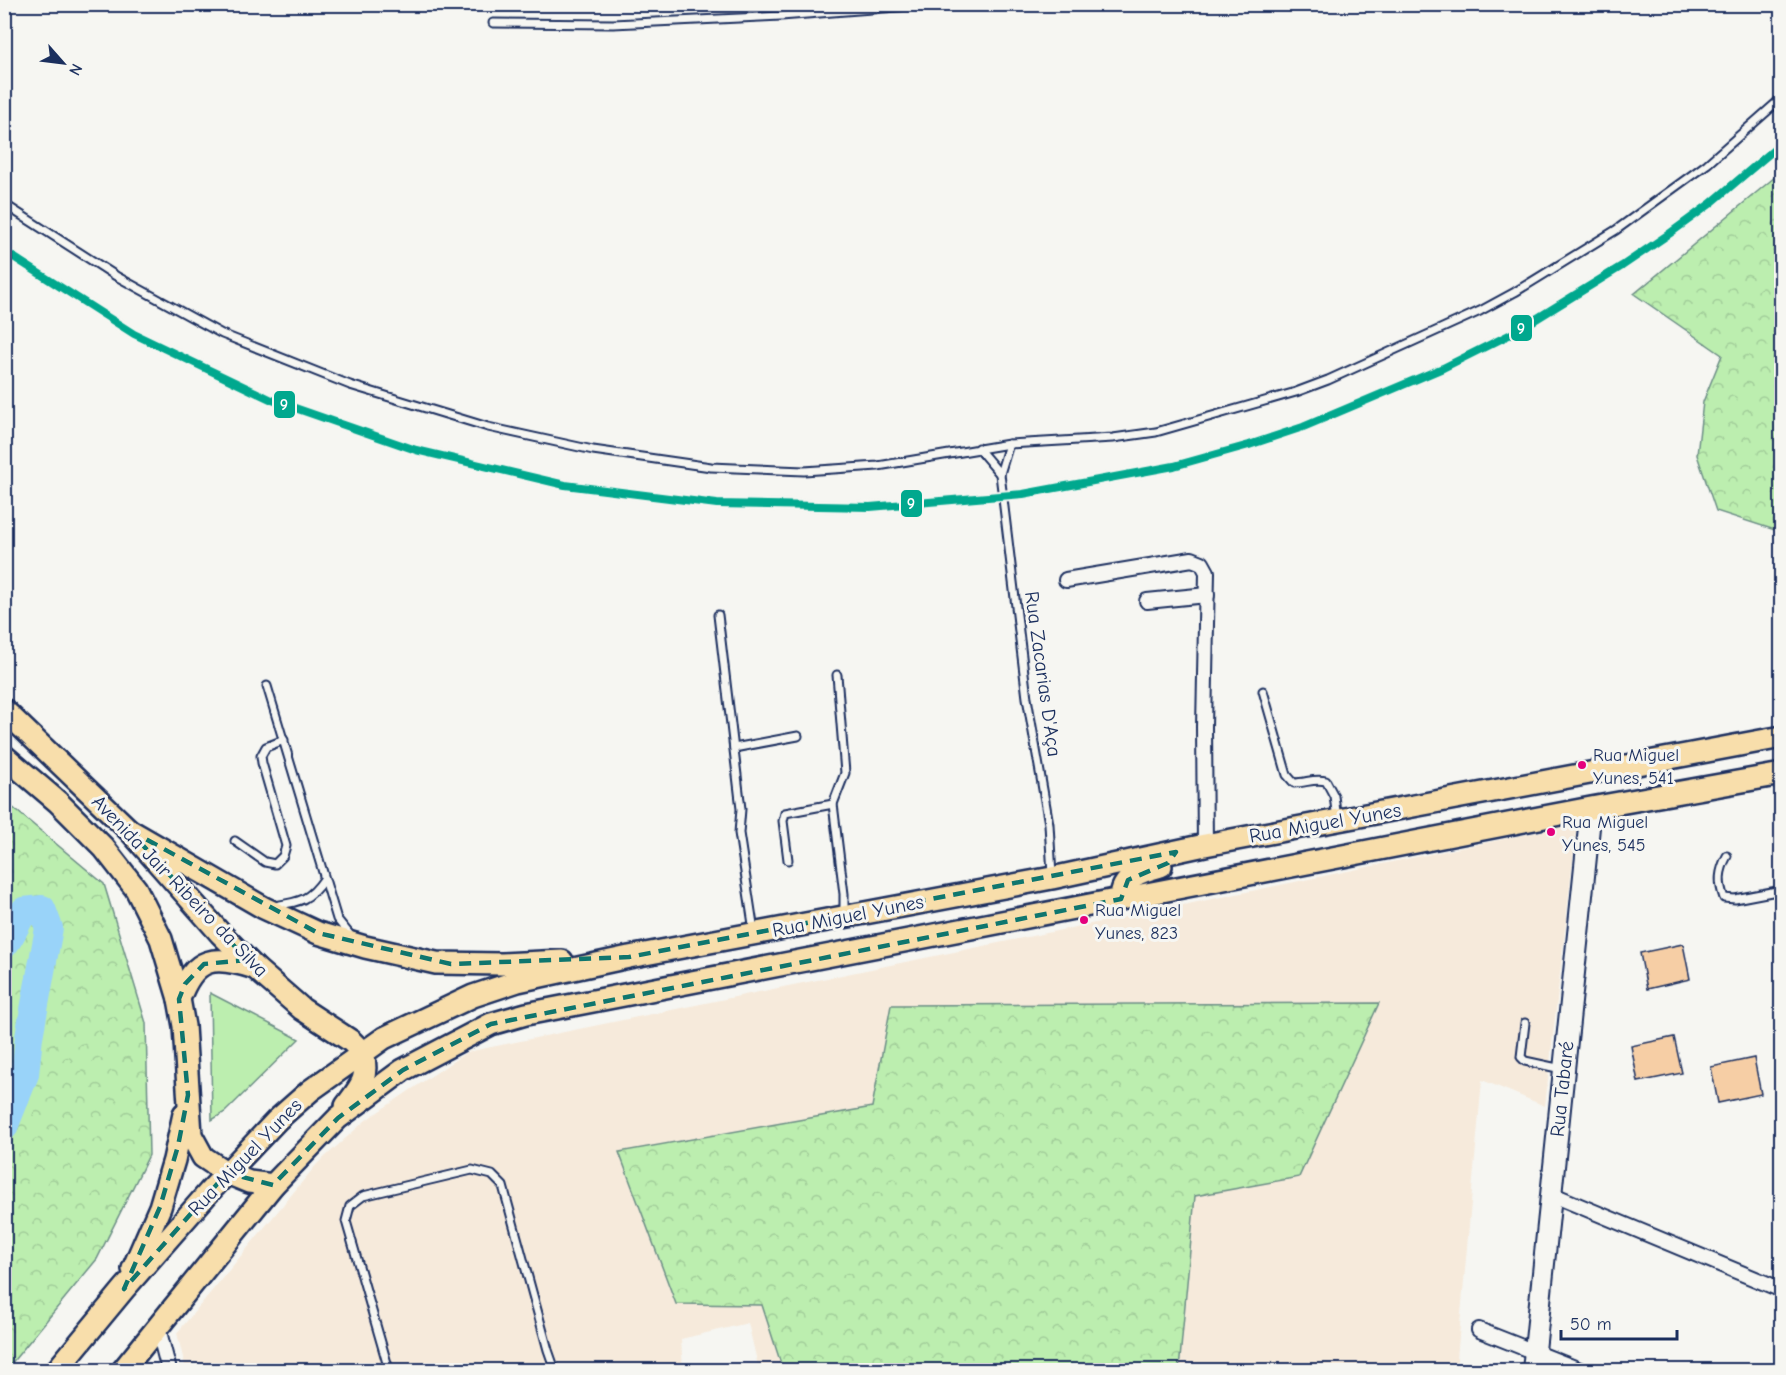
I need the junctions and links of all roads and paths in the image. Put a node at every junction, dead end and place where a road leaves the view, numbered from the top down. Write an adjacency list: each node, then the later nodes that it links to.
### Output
1 (936, 4): 2 (lane)
2 (493, 23)
3 (1782, 98): 5 (lane)
4 (4, 204): 6 (lane)
5 (1009, 444): 6 (lane); 7 (lane)
6 (978, 448): 7 (lane)
7 (1000, 474): 31 (lane, Rua Zacarias D'Aça)
8 (1066, 580): 9 (street)
9 (1207, 595): 10 (street); 27 (street)
10 (1147, 602)
11 (718, 615): 19 (lane)
12 (837, 675): 22 (lane)
13 (267, 686): 18 (lane)
14 (1263, 691): 24 (lane)
15 (4, 710): 25 (main road, Avenida Jair Ribeiro da Silva)
16 (798, 736): 19 (lane)
17 (1782, 737): 24 (main road, Rua Miguel Yunes)
18 (284, 740): 26 (lane); 32 (lane)
19 (734, 748): 38 (lane)
20 (4, 756): 42 (main road, Avenida Jair Ribeiro da Silva)
21 (1782, 774): 23 (main road, Rua Miguel Yunes)
22 (833, 804): 30 (lane); 36 (lane)
23 (1590, 808): 34 (main road, Rua Miguel Yunes); 45 (street, Rua Tabaré)
24 (1337, 822): 27 (main road, Rua Miguel Yunes)
25 (129, 830): 35 (main road); 41 (main road, Avenida Jair Ribeiro da Silva)
26 (235, 841)
27 (1205, 845): 28 (main road, Rua Miguel Yunes)
28 (1176, 852): 31 (main road, Rua Miguel Yunes); 34 (main road)
29 (1727, 856): 33 (lane)
30 (788, 860)
31 (1052, 878): 36 (main road, Rua Miguel Yunes); 37 (main road)
32 (324, 879): 35 (lane); 39 (lane)
33 (1782, 890)
34 (1121, 899): 37 (main road, Rua Miguel Yunes)
35 (264, 908): 39 (main road)
36 (844, 917): 38 (main road, Rua Miguel Yunes)
37 (1010, 920): 47 (main road, Rua Miguel Yunes)
38 (754, 934): 40 (main road, Rua Miguel Yunes)
39 (365, 947): 40 (main road)
40 (629, 957): 44 (main road, Rua Miguel Yunes)
41 (255, 968): 42 (main road); 44 (main road, Avenida Jair Ribeiro da Silva)
42 (179, 999): 46 (main road, Avenida Jair Ribeiro da Silva)
43 (1525, 1023): 45 (lane)
44 (363, 1053): 47 (main road); 48 (main road, Rua Miguel Yunes)
45 (1564, 1069): 50 (street, Rua Tabaré)
46 (188, 1095): 48 (main road, Avenida Jair Ribeiro da Silva); 51 (main road)
47 (338, 1118): 49 (main road, Rua Miguel Yunes)
48 (227, 1173): 49 (main road, Avenida Jair Ribeiro da Silva); 51 (main road, Rua Miguel Yunes)
49 (273, 1185): 53 (main road, Rua Miguel Yunes)
50 (1551, 1194): 52 (street); 55 (street, Rua Tabaré)
51 (124, 1289): 56 (main road, Rua Miguel Yunes)
52 (1782, 1290)
53 (158, 1328): 57 (main road, Rua Miguel Yunes); 58 (street)
54 (1479, 1330): 55 (street)
55 (1533, 1362): 61 (street)
56 (57, 1371)
57 (123, 1371)
58 (169, 1371)
59 (389, 1371): 60 (lane)
60 (555, 1371)
61 (1580, 1371)

